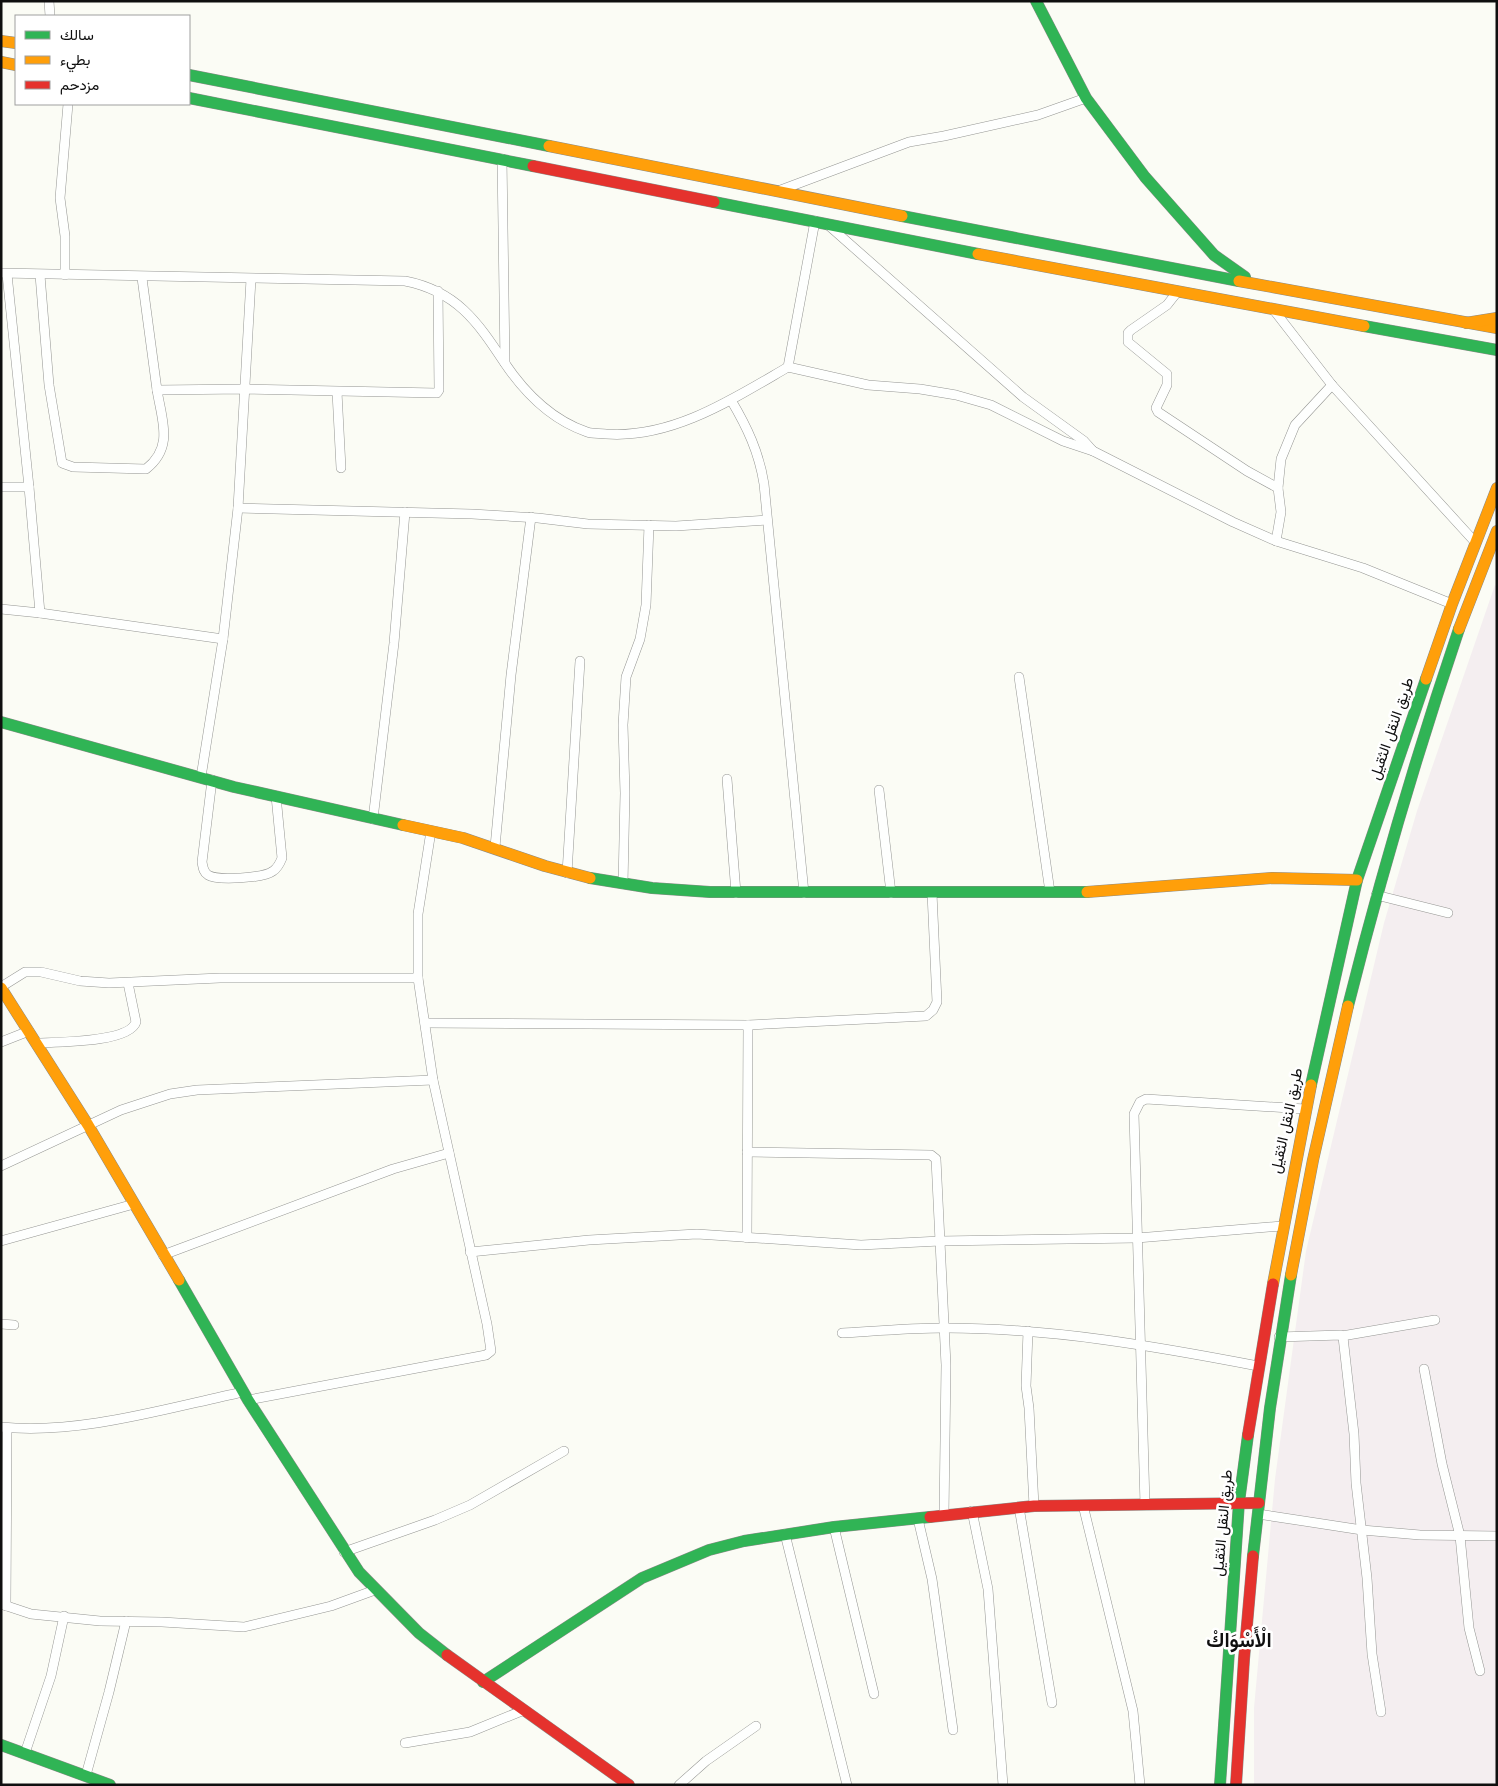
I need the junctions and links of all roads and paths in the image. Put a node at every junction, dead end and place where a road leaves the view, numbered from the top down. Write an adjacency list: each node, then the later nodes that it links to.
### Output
1 (49, 1): 3 (street)
2 (1036, 1): 10 (main road)
3 (50, 15)
4 (1, 41): 5 (main road)
5 (15, 44)
6 (1, 62): 7 (main road)
7 (15, 65)
8 (190, 75): 13 (main road)
9 (190, 98): 12 (main road)
10 (1086, 98): 15 (street); 23 (main road)
11 (68, 105): 20 (street)
12 (502, 159): 14 (main road); 31 (street)
13 (640, 165): 14 (main road); 15 (main road)
14 (636, 185): 16 (main road)
15 (778, 191): 23 (main road)
16 (815, 221): 17 (main road); 32 (street)
17 (827, 224): 25 (main road); 38 (street)
18 (4, 274): 19 (street); 41 (street)
19 (40, 275): 20 (street); 34 (street)
20 (65, 275): 21 (street)
21 (142, 278): 22 (street); 34 (street)
22 (251, 279): 24 (street); 35 (street)
23 (1257, 283): 28 (main road)
24 (438, 291): 31 (street); 36 (street)
25 (1178, 291): 26 (main road); 42 (street)
26 (1273, 309): 30 (main road); 33 (street)
27 (1497, 318): 28 (main road)
28 (1466, 323): 29 (main road)
29 (1497, 328)
30 (1497, 350)
31 (505, 363): 37 (street)
32 (788, 367): 37 (street); 38 (street)
33 (1332, 385): 42 (street); 51 (street)
34 (157, 390): 35 (street)
35 (245, 390): 36 (street); 44 (street)
36 (337, 392): 39 (street)
37 (731, 400): 47 (street)
38 (1093, 451): 50 (street)
39 (341, 468)
40 (1, 487): 41 (street)
41 (29, 487): 56 (street)
42 (1278, 488): 50 (street)
43 (1497, 488): 51 (main road, طريق النقل الثقيل)
44 (238, 508): 45 (street); 57 (street)
45 (405, 512): 46 (street); 65 (street)
46 (531, 517): 48 (street); 67 (street)
47 (767, 520): 48 (street); 74 (street)
48 (649, 525): 70 (street)
49 (1497, 531): 52 (main road, طريق النقل الثقيل)
50 (1276, 540): 54 (street)
51 (1475, 542): 52 (main road); 54 (main road, طريق النقل الثقيل)
52 (1488, 553): 53 (main road); 76 (main road, طريق النقل الثقيل)
53 (1497, 561)
54 (1452, 604): 69 (main road, طريق النقل الثقيل)
55 (1, 609): 56 (street)
56 (40, 613): 57 (street)
57 (223, 640): 61 (street)
58 (580, 662): 68 (street)
59 (1019, 678): 72 (street)
60 (1, 722): 61 (main road)
61 (207, 779): 64 (main road); 64 (street)
62 (727, 779): 73 (street)
63 (879, 790): 71 (street)
64 (276, 796): 65 (main road)
65 (373, 819): 66 (main road)
66 (431, 831): 67 (main road); 78 (street)
67 (495, 847): 68 (main road)
68 (567, 872): 70 (main road)
69 (1357, 880): 72 (main road); 87 (main road, طريق النقل الثقيل)
70 (624, 884): 73 (main road)
71 (892, 892): 74 (main road); 75 (main road)
72 (1050, 892): 75 (main road)
73 (736, 893): 74 (main road)
74 (804, 893)
75 (932, 893): 82 (street)
76 (1376, 895): 77 (street); 107 (main road, طريق النقل الثقيل)
77 (1448, 913)
78 (418, 978): 79 (street); 81 (street)
79 (128, 983): 80 (street); 85 (street)
80 (1, 987): 83 (main road)
81 (425, 1022): 82 (street); 86 (street)
82 (748, 1025): 89 (street)
83 (29, 1031): 84 (street); 85 (main road)
84 (1, 1042)
85 (37, 1043): 88 (main road)
86 (433, 1080): 88 (street); 90 (street)
87 (1304, 1109): 93 (main road, طريق النقل الثقيل); 95 (street)
88 (88, 1125): 91 (street); 92 (main road)
89 (747, 1152): 94 (street); 97 (street)
90 (449, 1153): 98 (street); 99 (street)
91 (1, 1166)
92 (134, 1204): 96 (street); 99 (main road)
93 (1282, 1226): 95 (street); 109 (main road, طريق النقل الثقيل)
94 (747, 1238): 97 (street); 98 (street)
95 (1137, 1238): 97 (street); 108 (street)
96 (1, 1241)
97 (940, 1241): 103 (street)
98 (470, 1252): 111 (street)
99 (163, 1255): 111 (main road)
100 (1434, 1320): 106 (street)
101 (1, 1324): 102 (street)
102 (14, 1324)
103 (945, 1328): 104 (street); 105 (street); 121 (street)
104 (1028, 1331): 108 (street); 117 (street)
105 (842, 1333)
106 (1342, 1336): 107 (street); 124 (street)
107 (1279, 1337): 119 (main road, طريق النقل الثقيل)
108 (1142, 1344): 109 (street); 116 (street)
109 (1258, 1366): 114 (main road, طريق النقل الثقيل)
110 (1424, 1369): 126 (street)
111 (245, 1396): 112 (street); 128 (main road)
112 (4, 1427): 130 (street)
113 (564, 1452): 128 (street)
114 (1240, 1502): 116 (main road); 119 (main road); 151 (main road, طريق النقل الثقيل)
115 (1083, 1505): 116 (main road); 117 (main road); 150 (street)
116 (1145, 1505)
117 (1034, 1506): 118 (main road)
118 (1019, 1507): 120 (main road); 136 (street)
119 (1258, 1509): 124 (street); 152 (main road, طريق النقل الثقيل)
120 (972, 1511): 121 (main road); 149 (street)
121 (944, 1515): 122 (main road)
122 (918, 1519): 123 (main road); 140 (street)
123 (834, 1528): 125 (main road); 135 (street)
124 (1362, 1530): 126 (street); 138 (street)
125 (785, 1534): 134 (main road); 148 (street)
126 (1460, 1536): 127 (street); 133 (street)
127 (1497, 1536)
128 (344, 1552): 129 (main road)
129 (375, 1590): 132 (street); 134 (main road)
130 (3, 1605): 131 (street)
131 (64, 1616): 132 (street); 143 (street)
132 (126, 1621): 144 (street)
133 (1480, 1671)
134 (483, 1682): 137 (main road)
135 (874, 1694)
136 (1052, 1703)
137 (524, 1710): 141 (street); 146 (main road)
138 (1380, 1712)
139 (756, 1726): 147 (street)
140 (953, 1730)
141 (405, 1743)
142 (1, 1745): 143 (main road)
143 (25, 1753): 144 (main road)
144 (86, 1775): 145 (main road)
145 (110, 1785)
146 (629, 1785)
147 (680, 1785)
148 (847, 1785)
149 (1003, 1785)
150 (1140, 1785)
151 (1220, 1785)
152 (1236, 1785)

